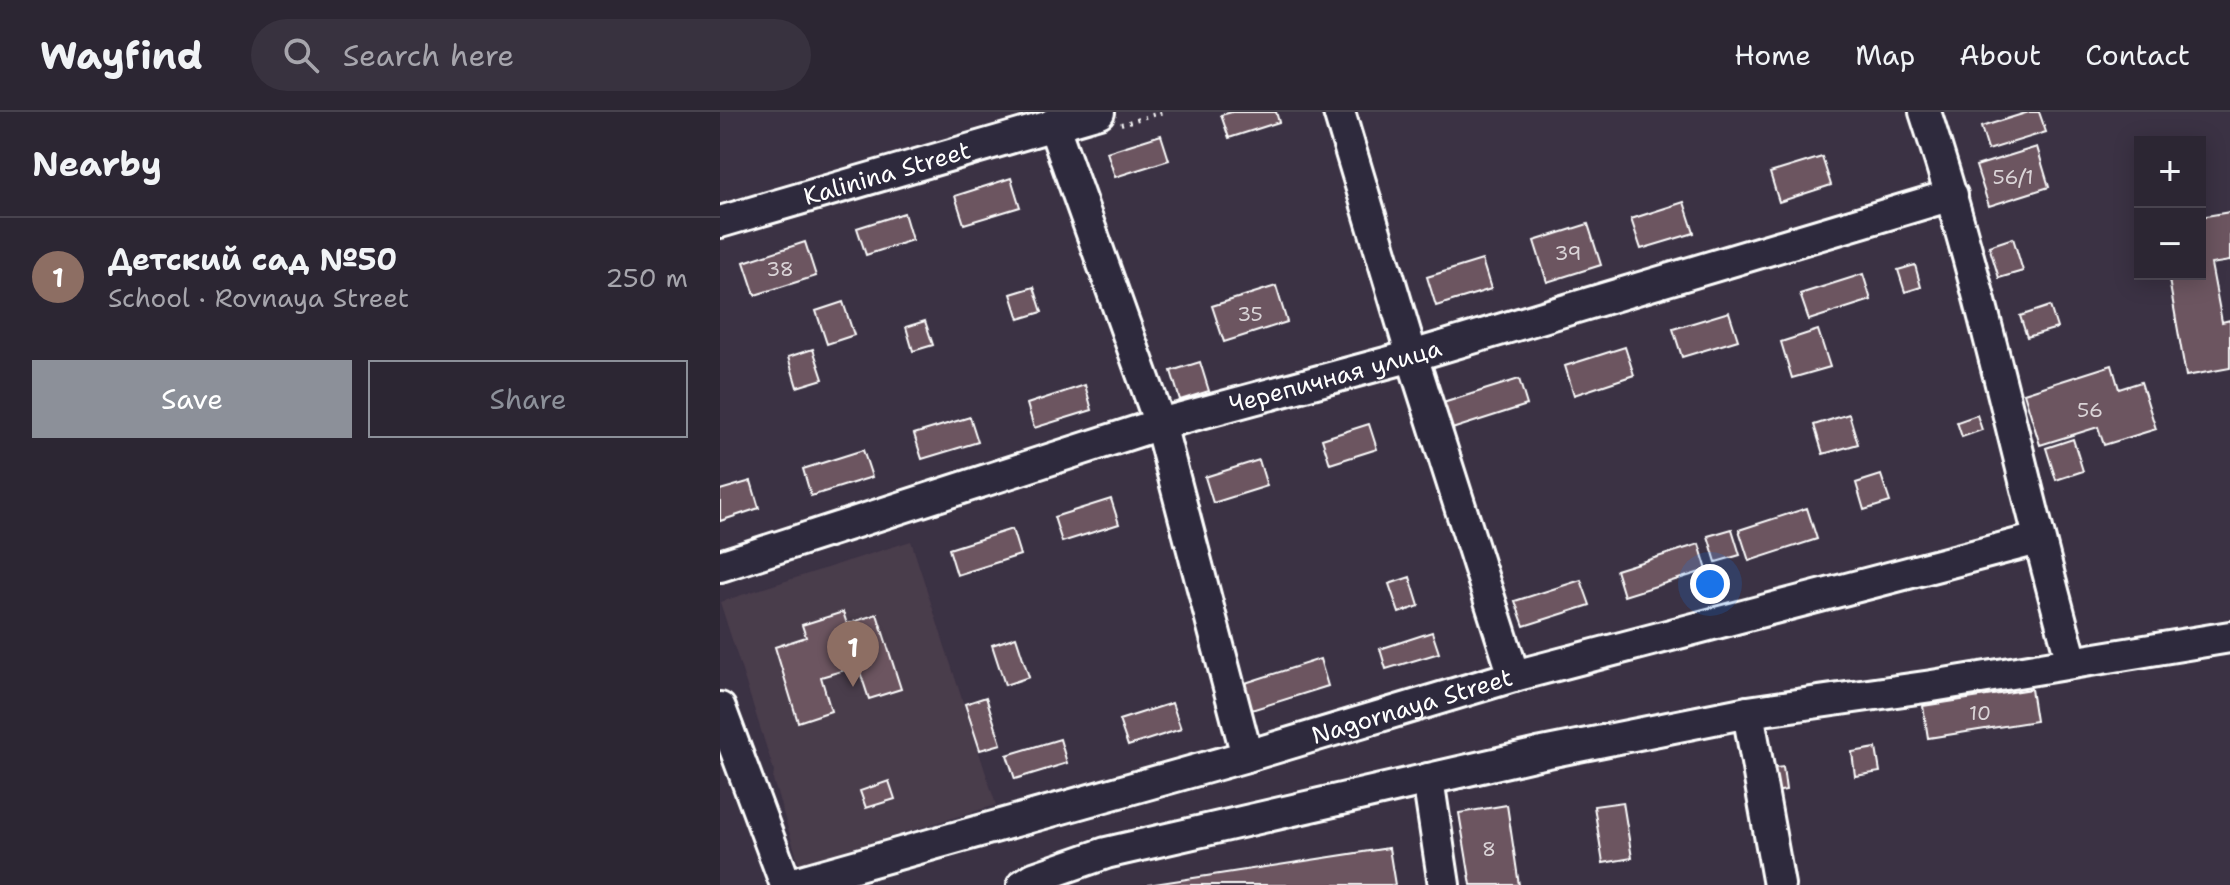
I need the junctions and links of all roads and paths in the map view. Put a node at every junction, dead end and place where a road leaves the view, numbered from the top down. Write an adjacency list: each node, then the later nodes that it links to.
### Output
1 (1099, 112): 4 (street, Kalinina Street)
2 (1339, 112): 7 (street)
3 (1925, 112): 5 (street)
4 (1053, 124): 6 (street, Kalinina Street); 8 (street)
5 (1952, 195): 7 (street, Черепичная улица); 9 (street)
6 (720, 222)
7 (1412, 356): 8 (street, Черепичная улица); 13 (street)
8 (1160, 424): 10 (street, Черепичная улица); 16 (street)
9 (2038, 539): 12 (street); 13 (street, Nagornaya Street)
10 (720, 566)
11 (2230, 637): 12 (street)
12 (2072, 662): 15 (street)
13 (1514, 676): 16 (street, Nagornaya Street)
14 (720, 708): 18 (street)
15 (1748, 712): 17 (street); 21 (street)
16 (1247, 756): 18 (street, Nagornaya Street)
17 (1428, 779): 19 (street); 20 (street)
18 (787, 885)
19 (1023, 885)
20 (1444, 885)
21 (1779, 885)

